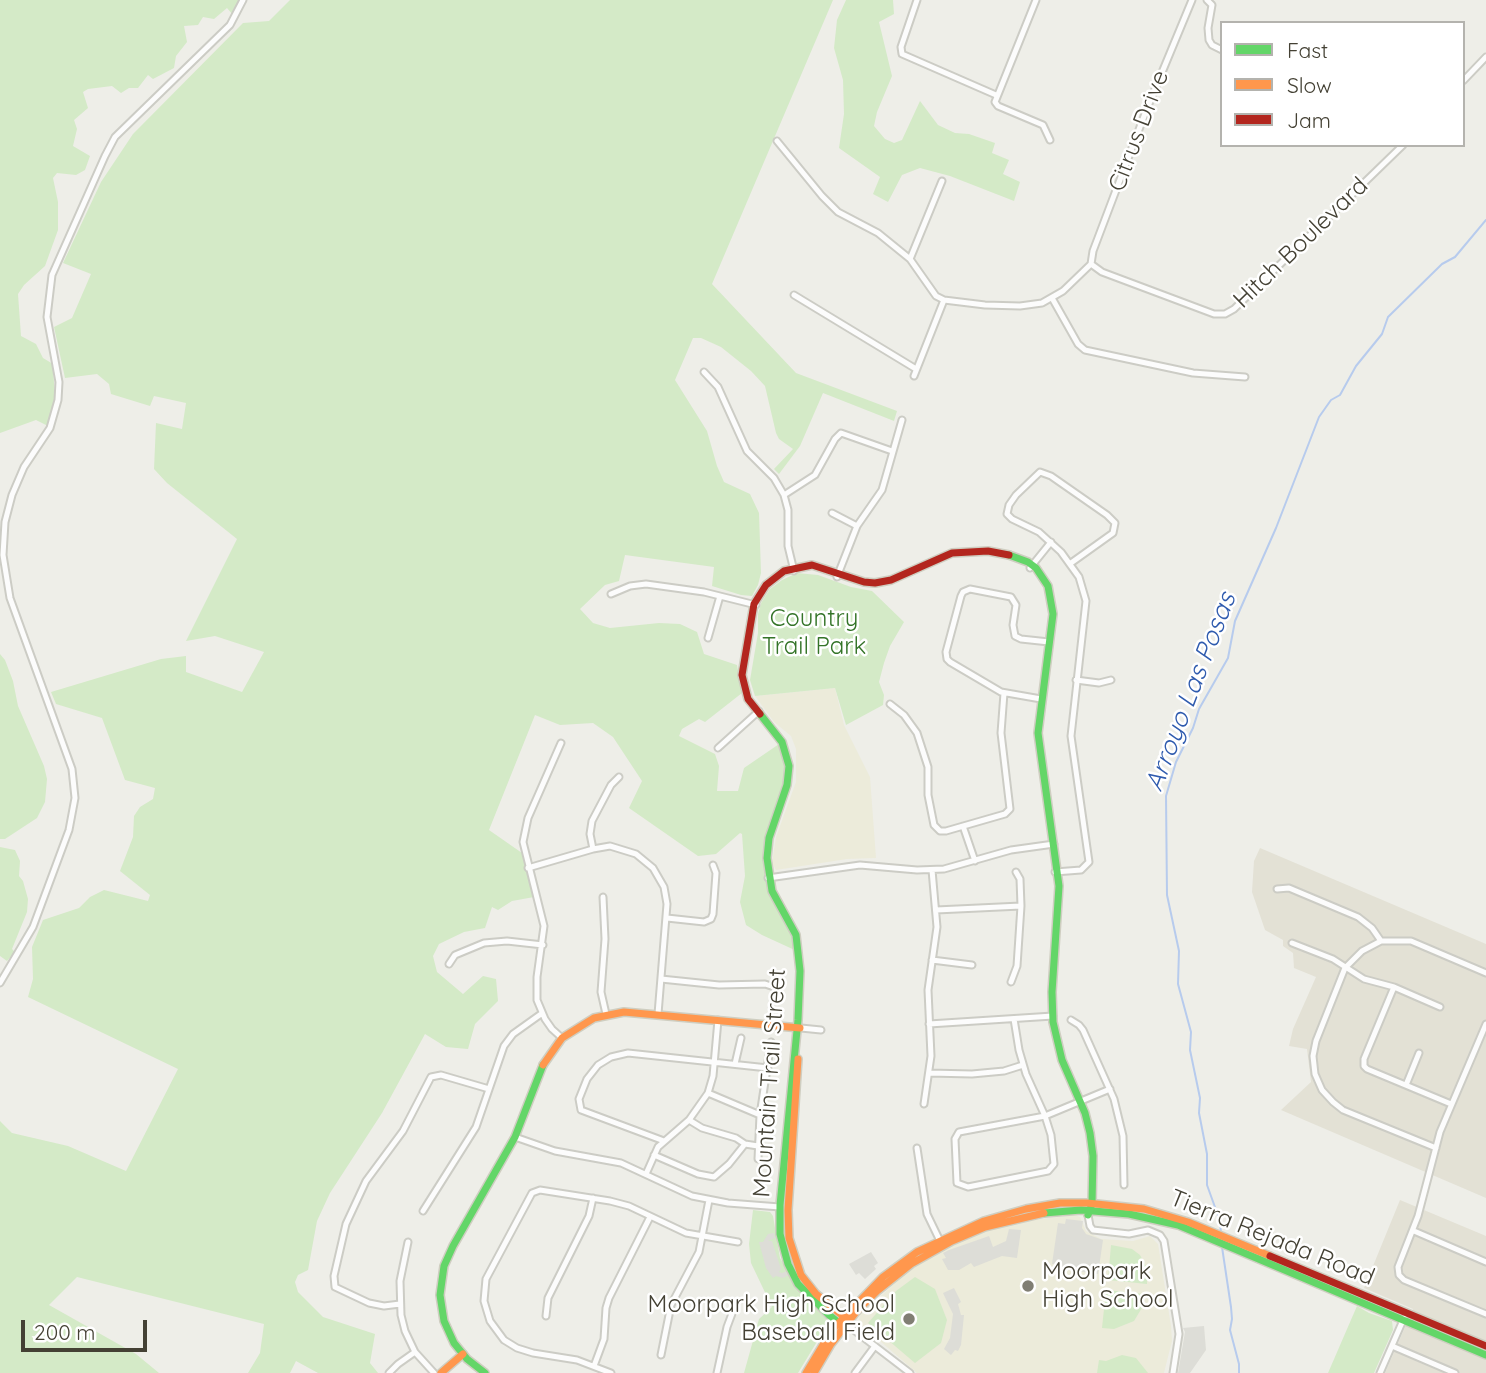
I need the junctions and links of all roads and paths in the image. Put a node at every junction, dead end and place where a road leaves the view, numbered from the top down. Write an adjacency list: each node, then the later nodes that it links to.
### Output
1 (243, 0): 69 (street)
2 (917, 0): 9 (street)
3 (1036, 0): 9 (street)
4 (1192, 0): 15 (street, Citrus Drive)
5 (1207, 0): 6 (street)
6 (1220, 49)
7 (1486, 57): 8 (street)
8 (1465, 79)
9 (996, 95): 10 (street)
10 (1050, 140)
11 (777, 141): 14 (street)
12 (1401, 147): 15 (street, Hitch Boulevard)
13 (942, 181): 14 (street)
14 (911, 258): 18 (street)
15 (1091, 264): 17 (street)
16 (794, 295): 18 (street)
17 (1052, 298): 18 (street); 20 (street)
18 (944, 300)
19 (704, 372): 23 (street)
20 (1245, 377)
21 (902, 420): 22 (street)
22 (892, 451): 23 (street); 25 (street)
23 (784, 495): 29 (street)
24 (832, 513): 25 (street)
25 (857, 526): 30 (street)
26 (1051, 542): 27 (street); 27 (street); 28 (street)
27 (1071, 563): 36 (street)
28 (1031, 567): 30 (street); 35 (street)
29 (794, 569): 30 (street); 33 (street, Mountain Trail Street)
30 (838, 575)
31 (611, 594): 32 (street)
32 (720, 596): 33 (street); 34 (street)
33 (755, 604): 41 (street, Mountain Trail Street)
34 (708, 638)
35 (1048, 642): 38 (street); 39 (street)
36 (1076, 680): 37 (street); 53 (street)
37 (1111, 680)
38 (1003, 693): 39 (street); 45 (street)
39 (1039, 699): 46 (street)
40 (890, 704): 45 (street)
41 (758, 712): 43 (street); 54 (street, Mountain Trail Street)
42 (561, 743): 50 (street)
43 (718, 748)
44 (620, 777): 47 (street)
45 (962, 826): 48 (street)
46 (1052, 844): 48 (street); 53 (street)
47 (593, 849): 50 (street); 59 (street)
48 (975, 861): 51 (street)
49 (713, 865): 59 (street)
50 (528, 868): 62 (street)
51 (932, 870): 54 (street); 58 (street)
52 (1016, 872): 57 (street)
53 (1056, 872): 77 (street)
54 (770, 878): 83 (street, Mountain Trail Street)
55 (1277, 889): 60 (street)
56 (603, 897): 75 (street)
57 (1021, 906): 58 (street); 70 (street)
58 (936, 910): 63 (street)
59 (667, 918): 68 (street)
60 (1381, 941): 66 (street); 67 (street)
61 (1292, 943): 66 (street)
62 (543, 945): 64 (street); 74 (street)
63 (932, 960): 65 (street); 81 (street)
64 (449, 964)
65 (972, 965)
66 (1345, 968): 72 (street); 109 (street)
67 (1486, 973)
68 (661, 979): 71 (street); 76 (street)
69 (0, 982)
70 (1011, 982)
71 (774, 986)
72 (1394, 988): 73 (street); 94 (street)
73 (1440, 1007)
74 (541, 1014): 85 (street); 95 (street)
75 (606, 1014): 76 (street); 85 (street)
76 (658, 1014): 79 (street)
77 (1051, 1016): 78 (street); 98 (street)
78 (1014, 1019): 81 (street); 91 (street)
79 (718, 1020): 83 (street); 89 (street)
80 (1071, 1020): 96 (street)
81 (929, 1024): 93 (street)
82 (1486, 1024): 100 (street)
83 (799, 1028): 84 (street); 116 (street, Mountain Trail Street); 131 (street, Mountain Trail Street)
84 (821, 1030)
85 (562, 1038): 104 (street)
86 (741, 1038): 90 (street)
87 (771, 1042): 92 (street)
88 (1419, 1054): 94 (street)
89 (714, 1061): 90 (street); 97 (street); 105 (street)
90 (735, 1064): 92 (street)
91 (1023, 1065): 93 (street); 102 (street)
92 (768, 1068): 101 (street)
93 (929, 1073): 99 (street)
94 (1406, 1085): 100 (street)
95 (489, 1089): 118 (street); 127 (street)
96 (1110, 1089): 98 (street); 113 (street)
97 (708, 1093): 101 (street); 103 (street)
98 (1079, 1101): 102 (street); 117 (street)
99 (924, 1104)
100 (1451, 1104): 109 (street)
101 (760, 1115): 107 (street)
102 (1045, 1116): 102 (street)
103 (689, 1120): 105 (street); 106 (street)
104 (515, 1137): 112 (street); 136 (street)
105 (664, 1141): 110 (street)
106 (745, 1144): 107 (street); 110 (street)
107 (758, 1146): 111 (street)
108 (917, 1148): 124 (street)
109 (1436, 1148): 120 (street)
110 (654, 1155): 112 (street)
111 (758, 1158)
112 (646, 1174): 115 (street)
113 (1124, 1185)
114 (593, 1198): 119 (street); 129 (street); 139 (street)
115 (709, 1200): 116 (street); 121 (street)
116 (780, 1208): 131 (street, Mountain Trail Street)
117 (1089, 1208): 124 (street, Tierra Rejada Road); 130 (street, Tierra Rejada Road); 150 (street)
118 (423, 1211)
119 (650, 1217): 121 (street); 139 (street)
120 (1414, 1231): 125 (street); 128 (street)
121 (702, 1236): 123 (street); 137 (street)
122 (408, 1242): 127 (street)
123 (738, 1242)
124 (941, 1243): 131 (street, Tierra Rejada Road)
125 (1486, 1262)
126 (736, 1303): 145 (street)
127 (400, 1304): 135 (street)
128 (1486, 1314)
129 (546, 1316)
130 (1405, 1316): 133 (street); 134 (street, Tierra Rejada Road); 138 (street, Tierra Rejada Road)
131 (843, 1321): 132 (street, Mountain Trail Street); 146 (street, Tierra Rejada Road); 147 (street, Tierra Rejada Road)
132 (874, 1346): 148 (street); 149 (street, Mountain Trail Street)
133 (1392, 1346): 151 (street); 152 (street)
134 (1486, 1346)
135 (415, 1352): 140 (street); 141 (street)
136 (463, 1354): 142 (street); 143 (street)
137 (661, 1355)
138 (1486, 1355)
139 (594, 1366): 144 (street)
140 (389, 1373)
141 (434, 1373)
142 (441, 1373)
143 (485, 1373)
144 (611, 1373)
145 (718, 1373)
146 (806, 1373)
147 (814, 1373)
148 (855, 1373)
149 (910, 1373)
150 (1173, 1373)
151 (1380, 1373)
152 (1455, 1373)

